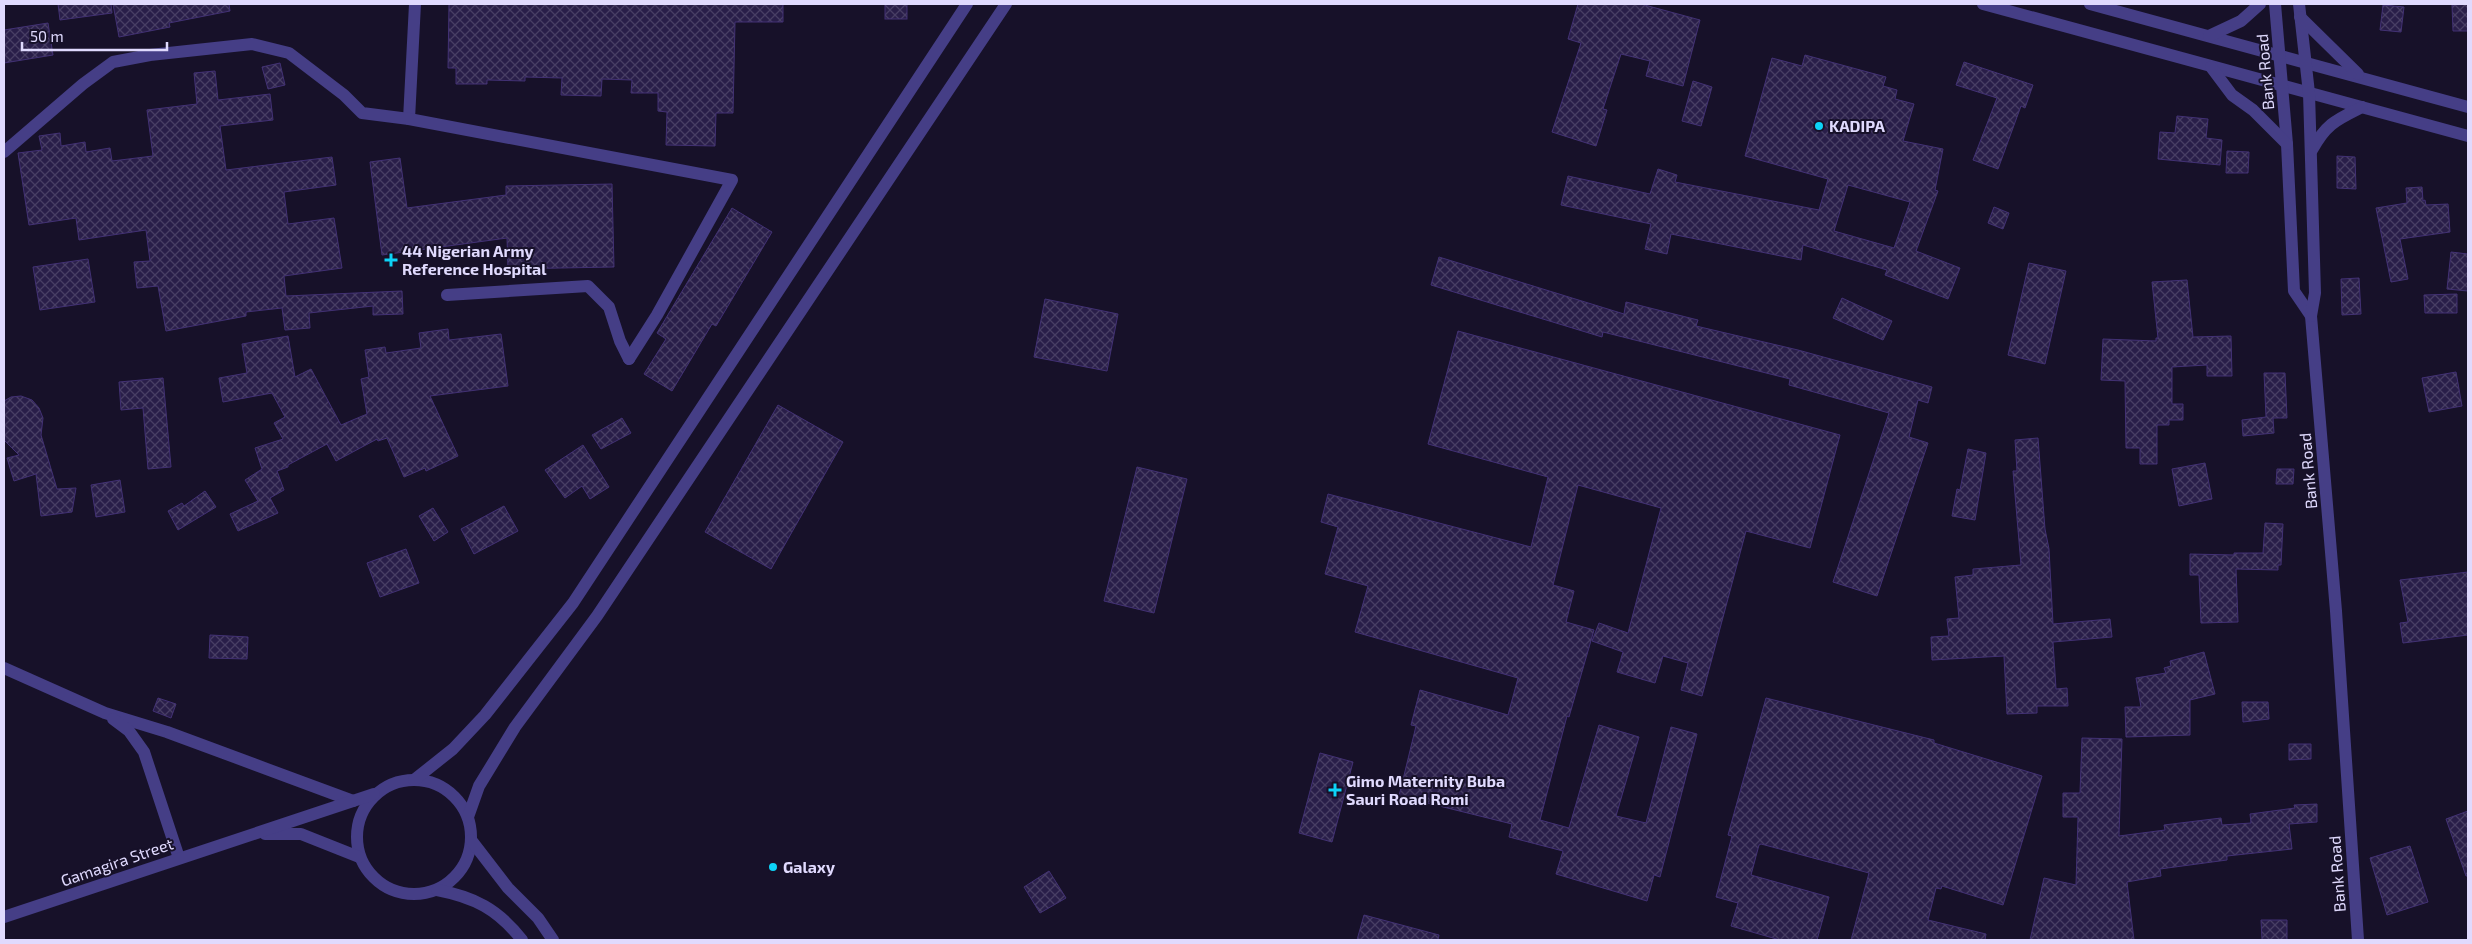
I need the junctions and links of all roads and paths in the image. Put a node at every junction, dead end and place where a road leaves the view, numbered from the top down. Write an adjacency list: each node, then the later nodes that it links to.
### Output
1 (415, 4): 18 (street)
2 (967, 4): 27 (street)
3 (1006, 4): 30 (street)
4 (1983, 4): 12 (street)
5 (2090, 4): 9 (street)
6 (2260, 4): 9 (street)
7 (2275, 4): 10 (street, Bank Road)
8 (2300, 10): 11 (street); 13 (street)
9 (2209, 36): 10 (street)
10 (2280, 55): 11 (street); 14 (street, Bank Road)
11 (2305, 61): 13 (street); 15 (street)
12 (2211, 67): 14 (street); 20 (street)
13 (2359, 76): 17 (street)
14 (2283, 87): 15 (street); 20 (street, Bank Road)
15 (2309, 93): 16 (street); 22 (street)
16 (2362, 107): 19 (street); 22 (street)
17 (2468, 107)
18 (410, 119): 21 (street); 23 (street)
19 (2468, 136)
20 (2287, 144): 24 (street, Bank Road)
21 (4, 152)
22 (2311, 152): 24 (street)
23 (447, 295)
24 (2311, 316): 39 (street, Bank Road)
25 (4, 668): 26 (street)
26 (105, 713): 29 (street); 34 (street)
27 (414, 780): 28 (street); 30 (street)
28 (374, 794): 29 (street, Gamagira Street); 33 (street)
29 (353, 802): 31 (street, Gamagira Street)
30 (468, 817): 32 (street)
31 (240, 837): 33 (street, Gamagira Street); 34 (street, Gamagira Street)
32 (471, 840): 35 (street); 38 (street)
33 (359, 857): 35 (street)
34 (179, 858): 36 (street, Gamagira Street)
35 (437, 890): 37 (street)
36 (4, 917)
37 (522, 940)
38 (553, 940)
39 (2358, 940)

